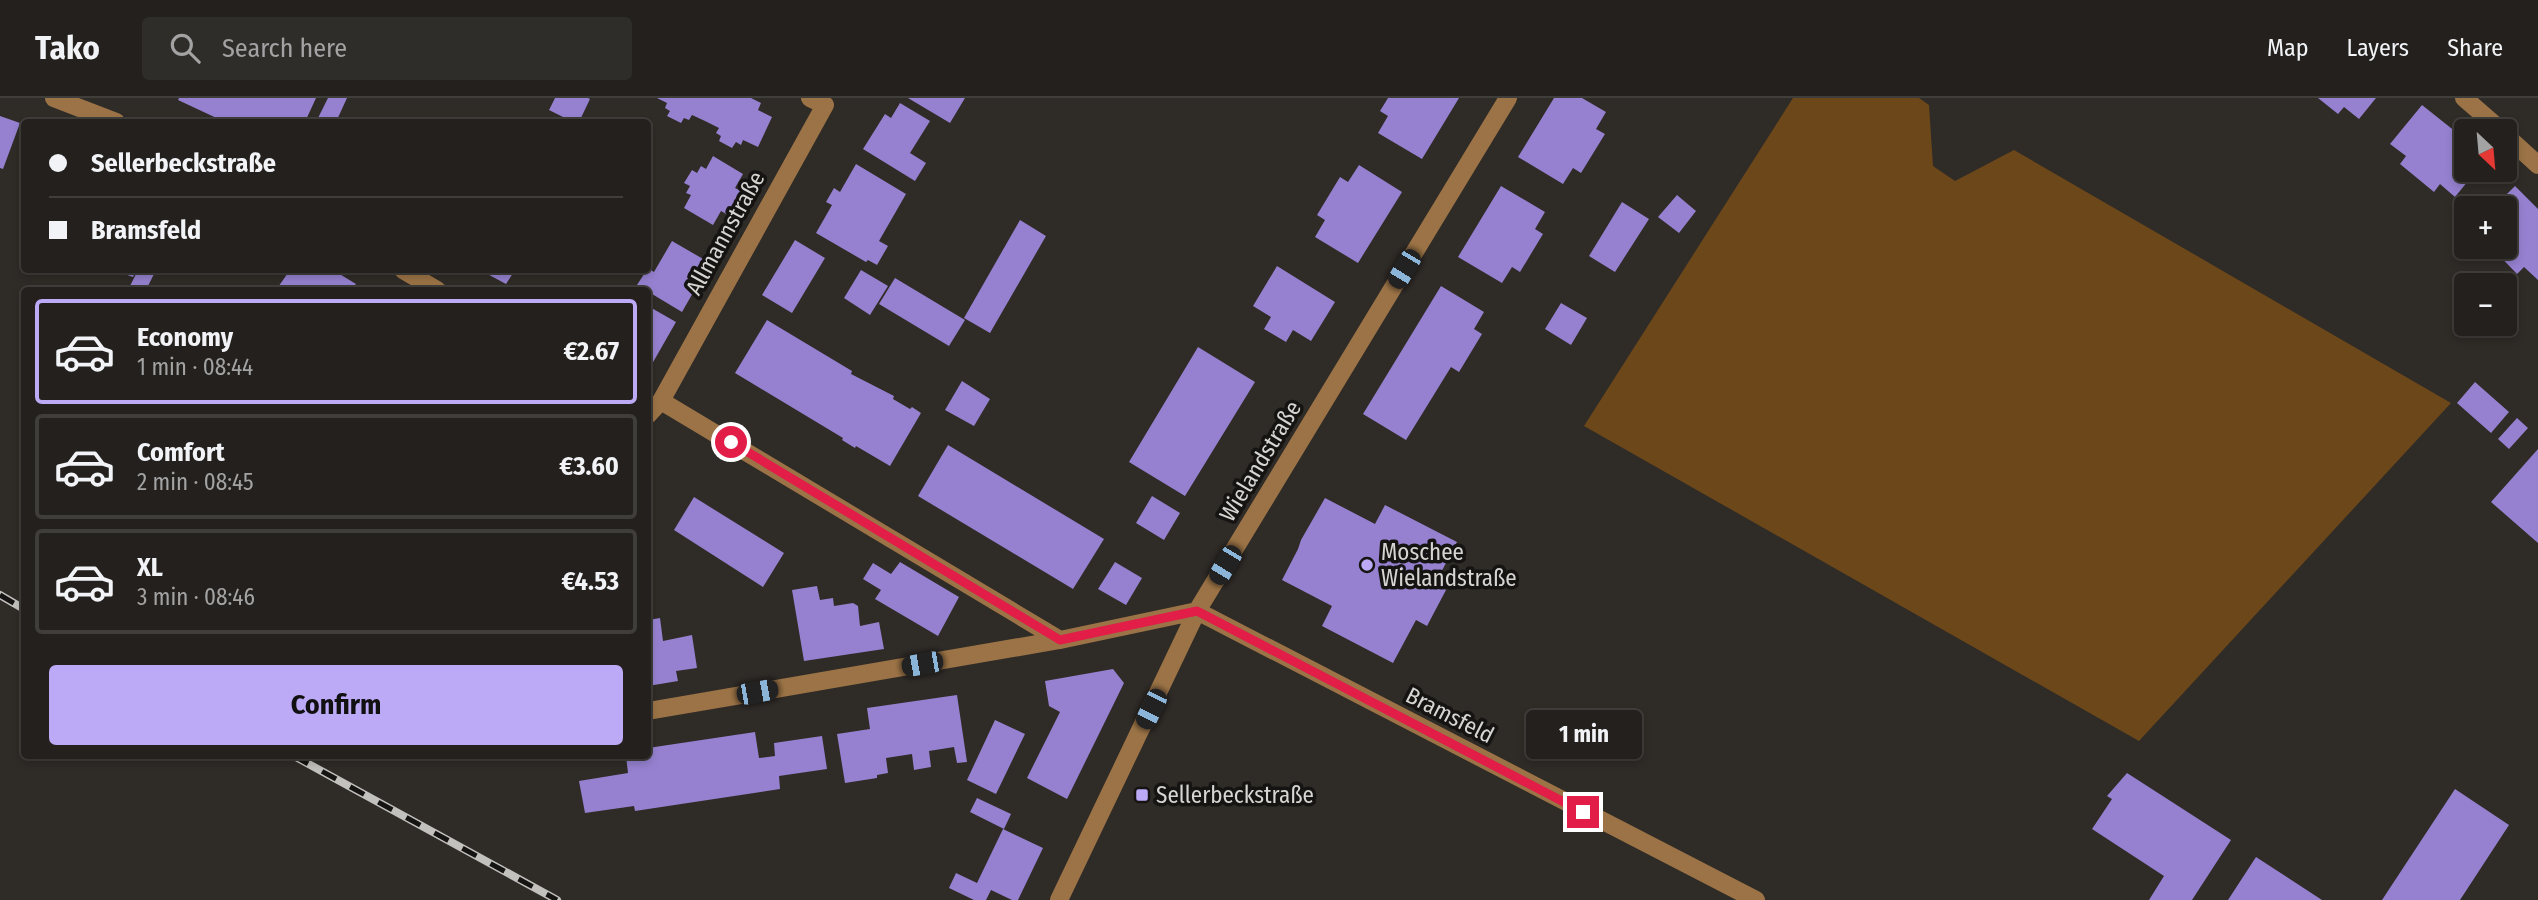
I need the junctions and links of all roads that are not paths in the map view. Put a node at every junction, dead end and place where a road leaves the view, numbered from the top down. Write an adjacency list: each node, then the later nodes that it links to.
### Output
1 (54, 98): 5 (street)
2 (810, 98): 11 (street, Allmannstraße)
3 (1508, 98): 13 (street, Wielandstraße)
4 (2464, 98): 6 (street)
5 (108, 119)
6 (2488, 119)
7 (2517, 145): 8 (street)
8 (2538, 165)
9 (408, 273): 10 (street)
10 (432, 287)
11 (661, 401): 12 (street); 14 (street)
12 (651, 412)
13 (1197, 611): 14 (street); 16 (street, Wielandstraße); 17 (street, Bramsfeld)
14 (1060, 640): 15 (street)
15 (651, 710)
16 (1059, 900)
17 (1756, 900)

